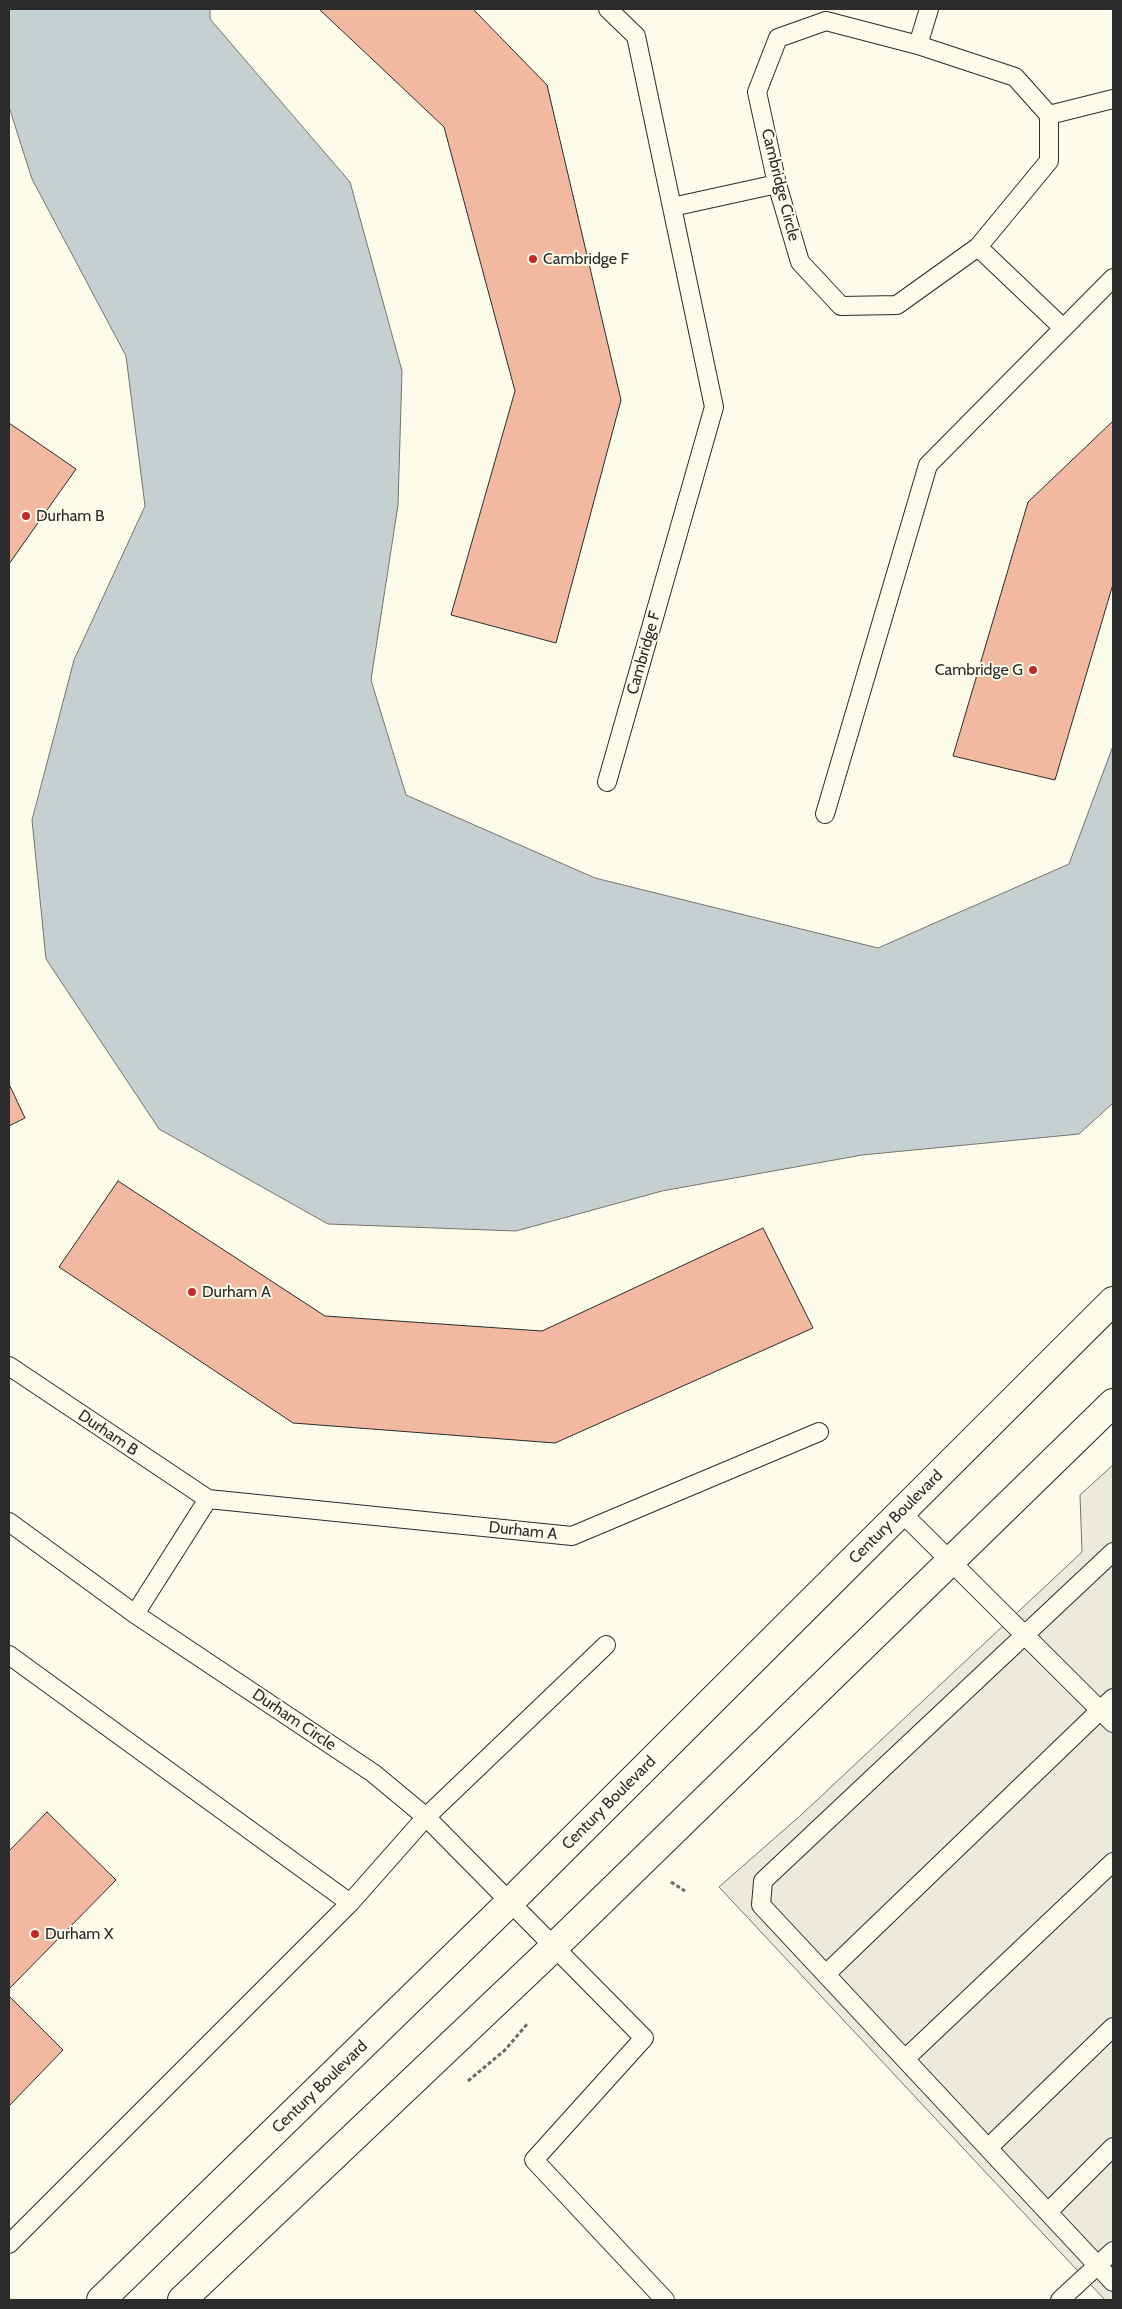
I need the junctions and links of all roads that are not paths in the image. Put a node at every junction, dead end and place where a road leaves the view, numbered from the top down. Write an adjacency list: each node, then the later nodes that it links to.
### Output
1 (608, 9): 7 (lane, Cambridge F)
2 (929, 9): 3 (lane)
3 (918, 45): 5 (lane, Cambridge Circle); 6 (lane, Cambridge Circle)
4 (1113, 99): 5 (lane)
5 (1049, 115): 8 (lane, Cambridge Circle)
6 (777, 184): 7 (lane); 8 (lane, Cambridge Circle)
7 (672, 207): 11 (lane, Cambridge F)
8 (978, 247): 10 (lane)
9 (1113, 278): 10 (lane)
10 (1063, 328): 12 (lane)
11 (607, 782)
12 (825, 814)
13 (1113, 1301): 18 (street, Century Boulevard)
14 (9, 1366): 17 (lane, Durham B)
15 (1113, 1403): 21 (street)
16 (819, 1432): 17 (lane, Durham A)
17 (208, 1499): 22 (lane)
18 (901, 1512): 21 (lane); 31 (street, Century Boulevard)
19 (9, 1522): 22 (lane, Durham Circle)
20 (1113, 1552): 23 (lane)
21 (950, 1562): 23 (lane); 32 (street)
22 (136, 1614): 28 (lane, Durham Circle)
23 (1025, 1635): 26 (lane); 33 (lane)
24 (606, 1645): 28 (lane)
25 (9, 1655): 30 (lane)
26 (1107, 1704): 27 (lane); 33 (lane)
27 (1113, 1723)
28 (426, 1818): 30 (lane); 31 (lane, Durham Circle)
29 (1113, 1862): 35 (lane)
30 (350, 1903): 39 (lane)
31 (509, 1903): 32 (lane, Durham Circle); 43 (street, Century Boulevard)
32 (553, 1948): 44 (street); 45 (lane, Durham Circle)
33 (826, 1974): 35 (lane)
34 (1113, 2027): 37 (lane)
35 (905, 2059): 37 (lane)
36 (1113, 2147): 38 (lane)
37 (988, 2148): 38 (lane)
38 (1048, 2212): 41 (lane)
39 (9, 2244)
40 (1113, 2251): 41 (lane)
41 (1098, 2265): 42 (lane); 46 (lane)
42 (1113, 2282)
43 (101, 2300)
44 (182, 2300)
45 (665, 2300)
46 (1060, 2300)

